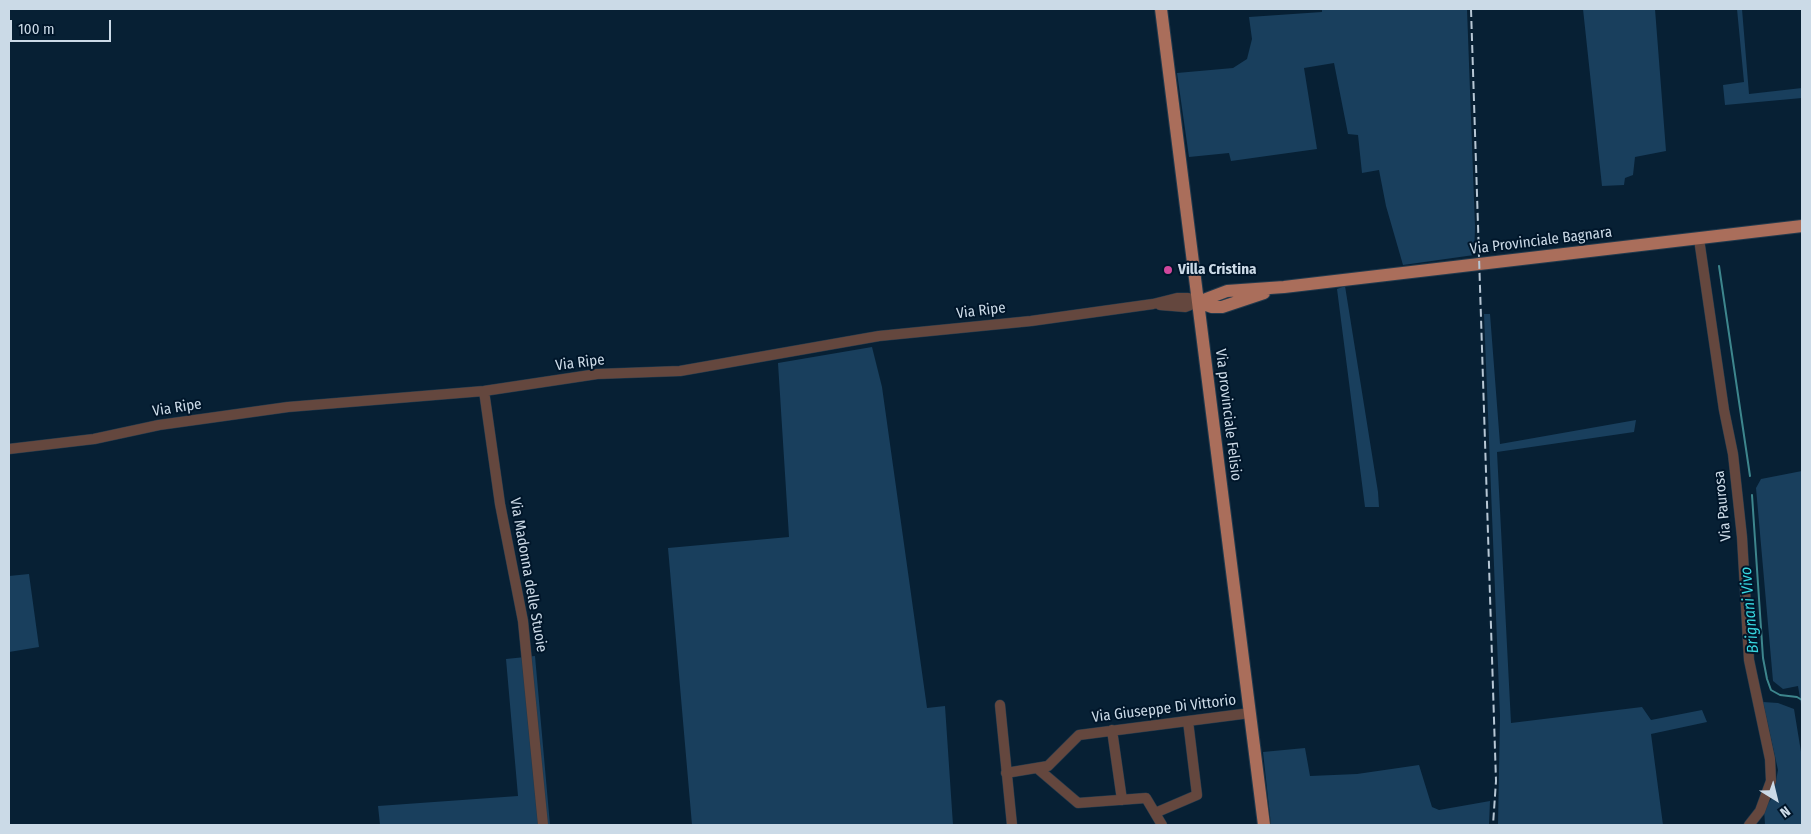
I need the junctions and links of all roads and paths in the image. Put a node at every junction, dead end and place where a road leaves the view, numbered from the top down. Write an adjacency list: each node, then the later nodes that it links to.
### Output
1 (1161, 9): 4 (main road, Via provinciale Felisio)
2 (1802, 226): 3 (main road, Via Provinciale Bagnara)
3 (1699, 239): 5 (main road, Via Provinciale Bagnara); 24 (street, Via Paurosa)
4 (1195, 281): 6 (main road, Via Provinciale Bagnara); 7 (main road, Via provinciale Felisio)
5 (1284, 287): 6 (main road, Via Provinciale Bagnara); 8 (main road, Via Provinciale Bagnara)
6 (1227, 291): 7 (main road, Via Provinciale Bagnara)
7 (1198, 302): 8 (main road, Via Provinciale Bagnara); 9 (main road, Via provinciale Felisio); 10 (street, Via Ripe)
8 (1222, 307): 9 (main road)
9 (1205, 356): 13 (main road, Via provinciale Felisio)
10 (484, 391): 11 (street, Via Ripe); 20 (street, Via Madonna delle Stuoie)
11 (9, 449)
12 (1000, 705): 17 (street)
13 (1250, 713): 14 (street, Via Giuseppe Di Vittorio); 23 (main road, Via provinciale Felisio)
14 (1188, 721): 15 (street, Via Giuseppe Di Vittorio); 19 (street)
15 (1112, 730): 16 (street, Via Giuseppe Di Vittorio); 18 (street)
16 (1037, 768): 17 (street, Via Giuseppe Di Vittorio); 18 (street)
17 (1006, 773): 21 (street)
18 (1122, 800): 19 (street)
19 (1155, 813): 22 (street)
20 (542, 825)
21 (1012, 825)
22 (1162, 825)
23 (1264, 825)
24 (1749, 825)

